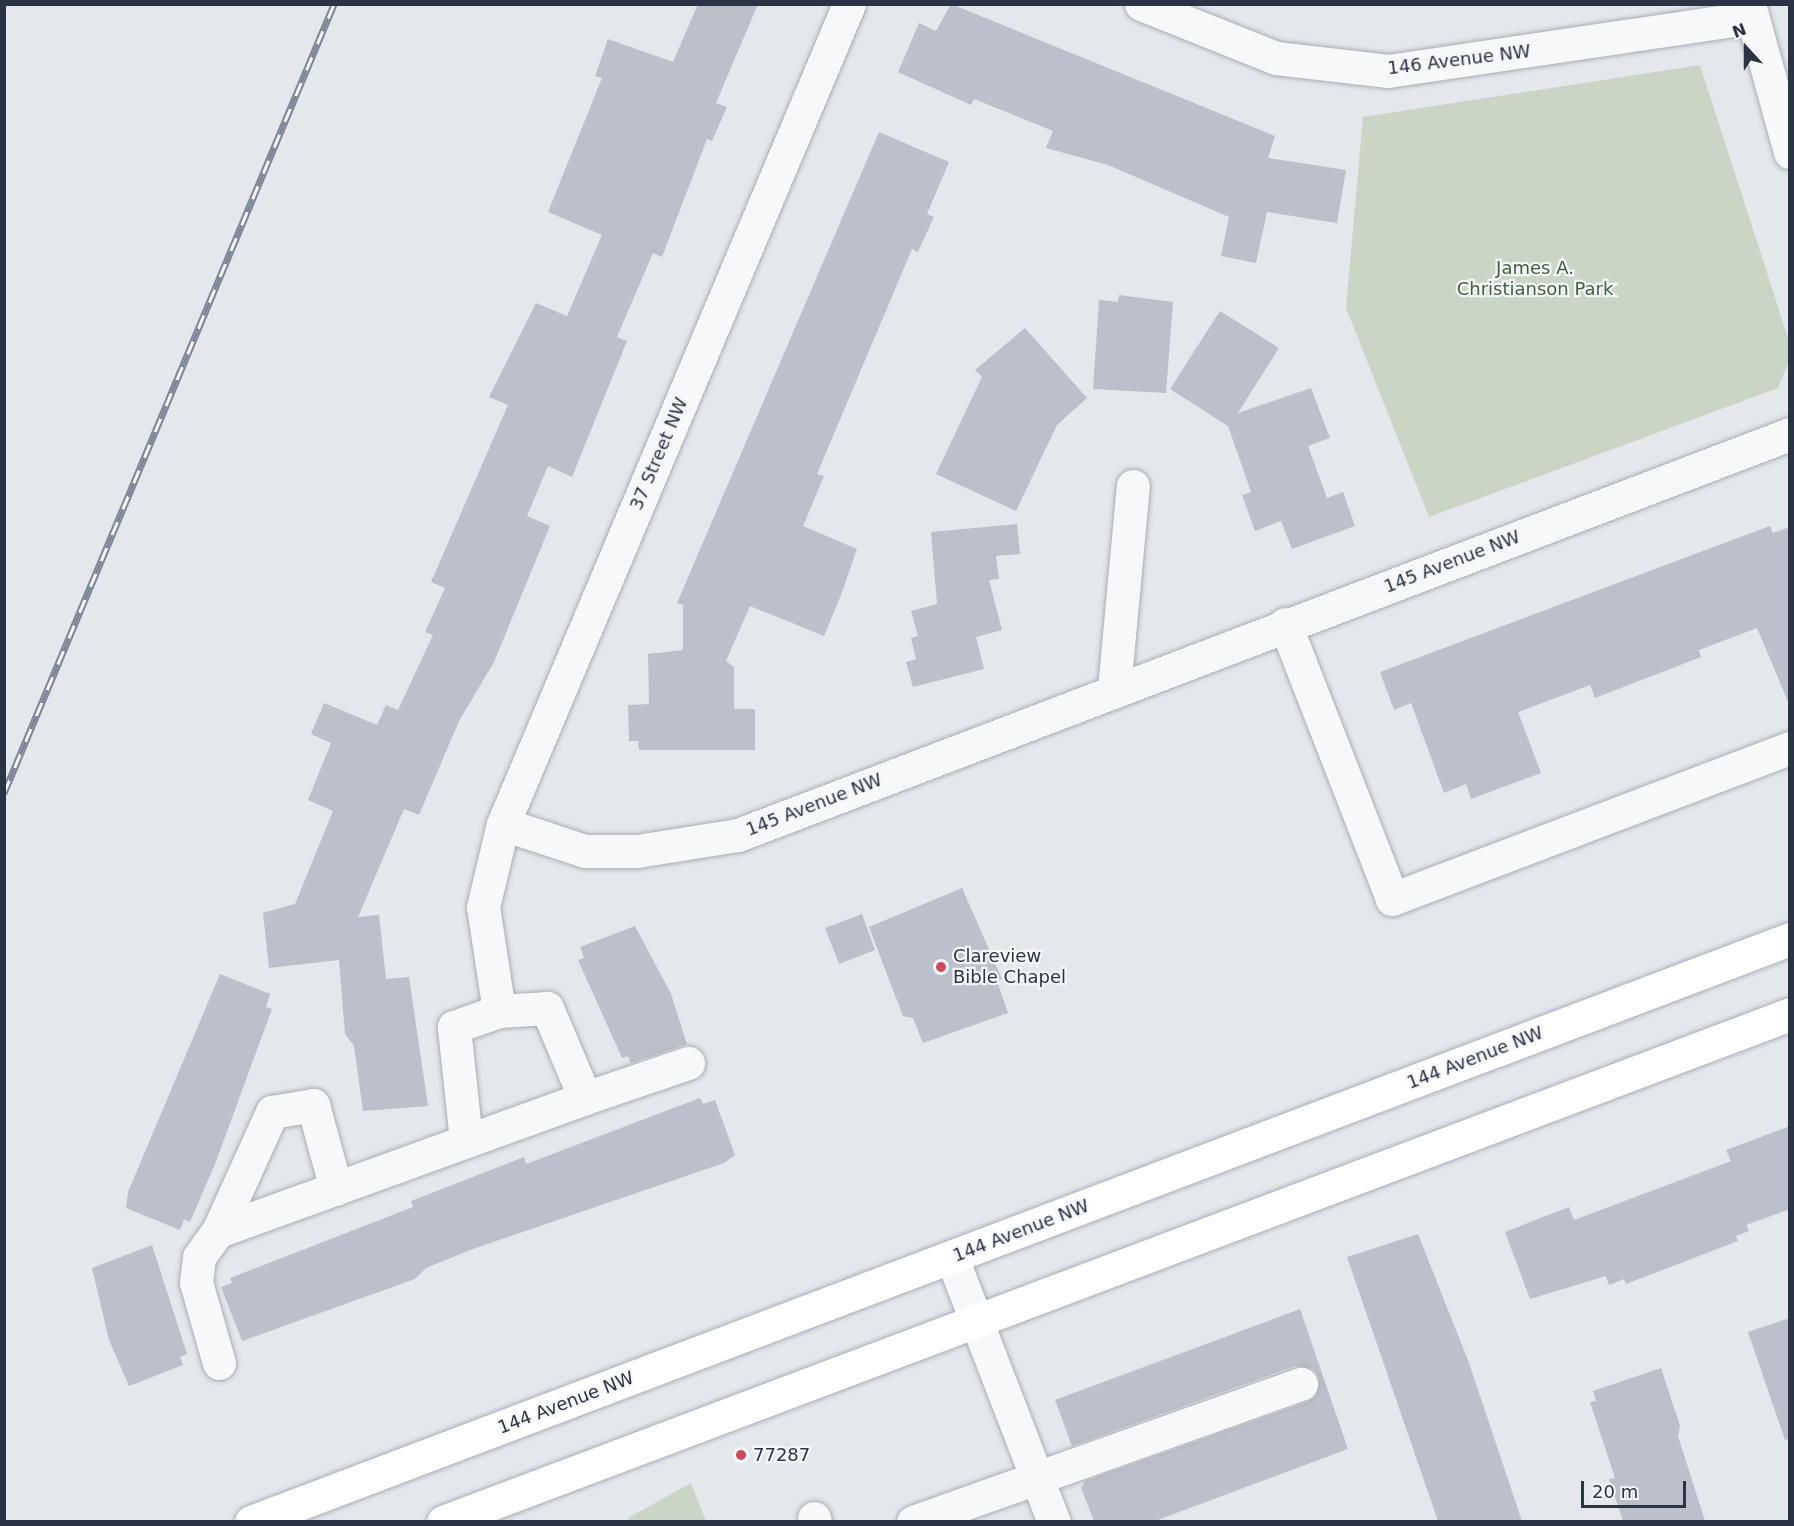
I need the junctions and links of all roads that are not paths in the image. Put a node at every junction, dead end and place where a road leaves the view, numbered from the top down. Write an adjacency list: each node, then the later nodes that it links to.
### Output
1 (849, 4): 10 (street, 37 Street NW)
2 (1141, 4): 3 (street, 146 Avenue NW)
3 (1749, 11): 4 (street)
4 (1790, 152)
5 (1790, 434): 7 (street, 145 Avenue NW)
6 (1133, 486): 8 (street)
7 (1285, 624): 8 (street, 145 Avenue NW); 9 (street)
8 (1114, 689): 10 (street, 145 Avenue NW)
9 (1790, 748)
10 (504, 824): 12 (street, 37 Street NW)
11 (1790, 939): 19 (main road, 144 Avenue NW)
12 (499, 1011): 15 (street); 16 (street)
13 (1790, 1014): 20 (main road)
14 (688, 1063): 15 (street)
15 (585, 1098): 16 (street)
16 (466, 1140): 17 (street)
17 (336, 1189): 18 (street); 18 (street)
18 (218, 1231): 21 (street)
19 (952, 1258): 20 (street); 24 (main road, 144 Avenue NW)
20 (974, 1321): 23 (street); 26 (main road)
21 (219, 1363)
22 (1301, 1384): 23 (street)
23 (1038, 1479): 27 (street); 28 (street)
24 (283, 1516): 25 (main road, 144 Avenue NW)
25 (251, 1521)
26 (443, 1521)
27 (913, 1521)
28 (1054, 1521)

